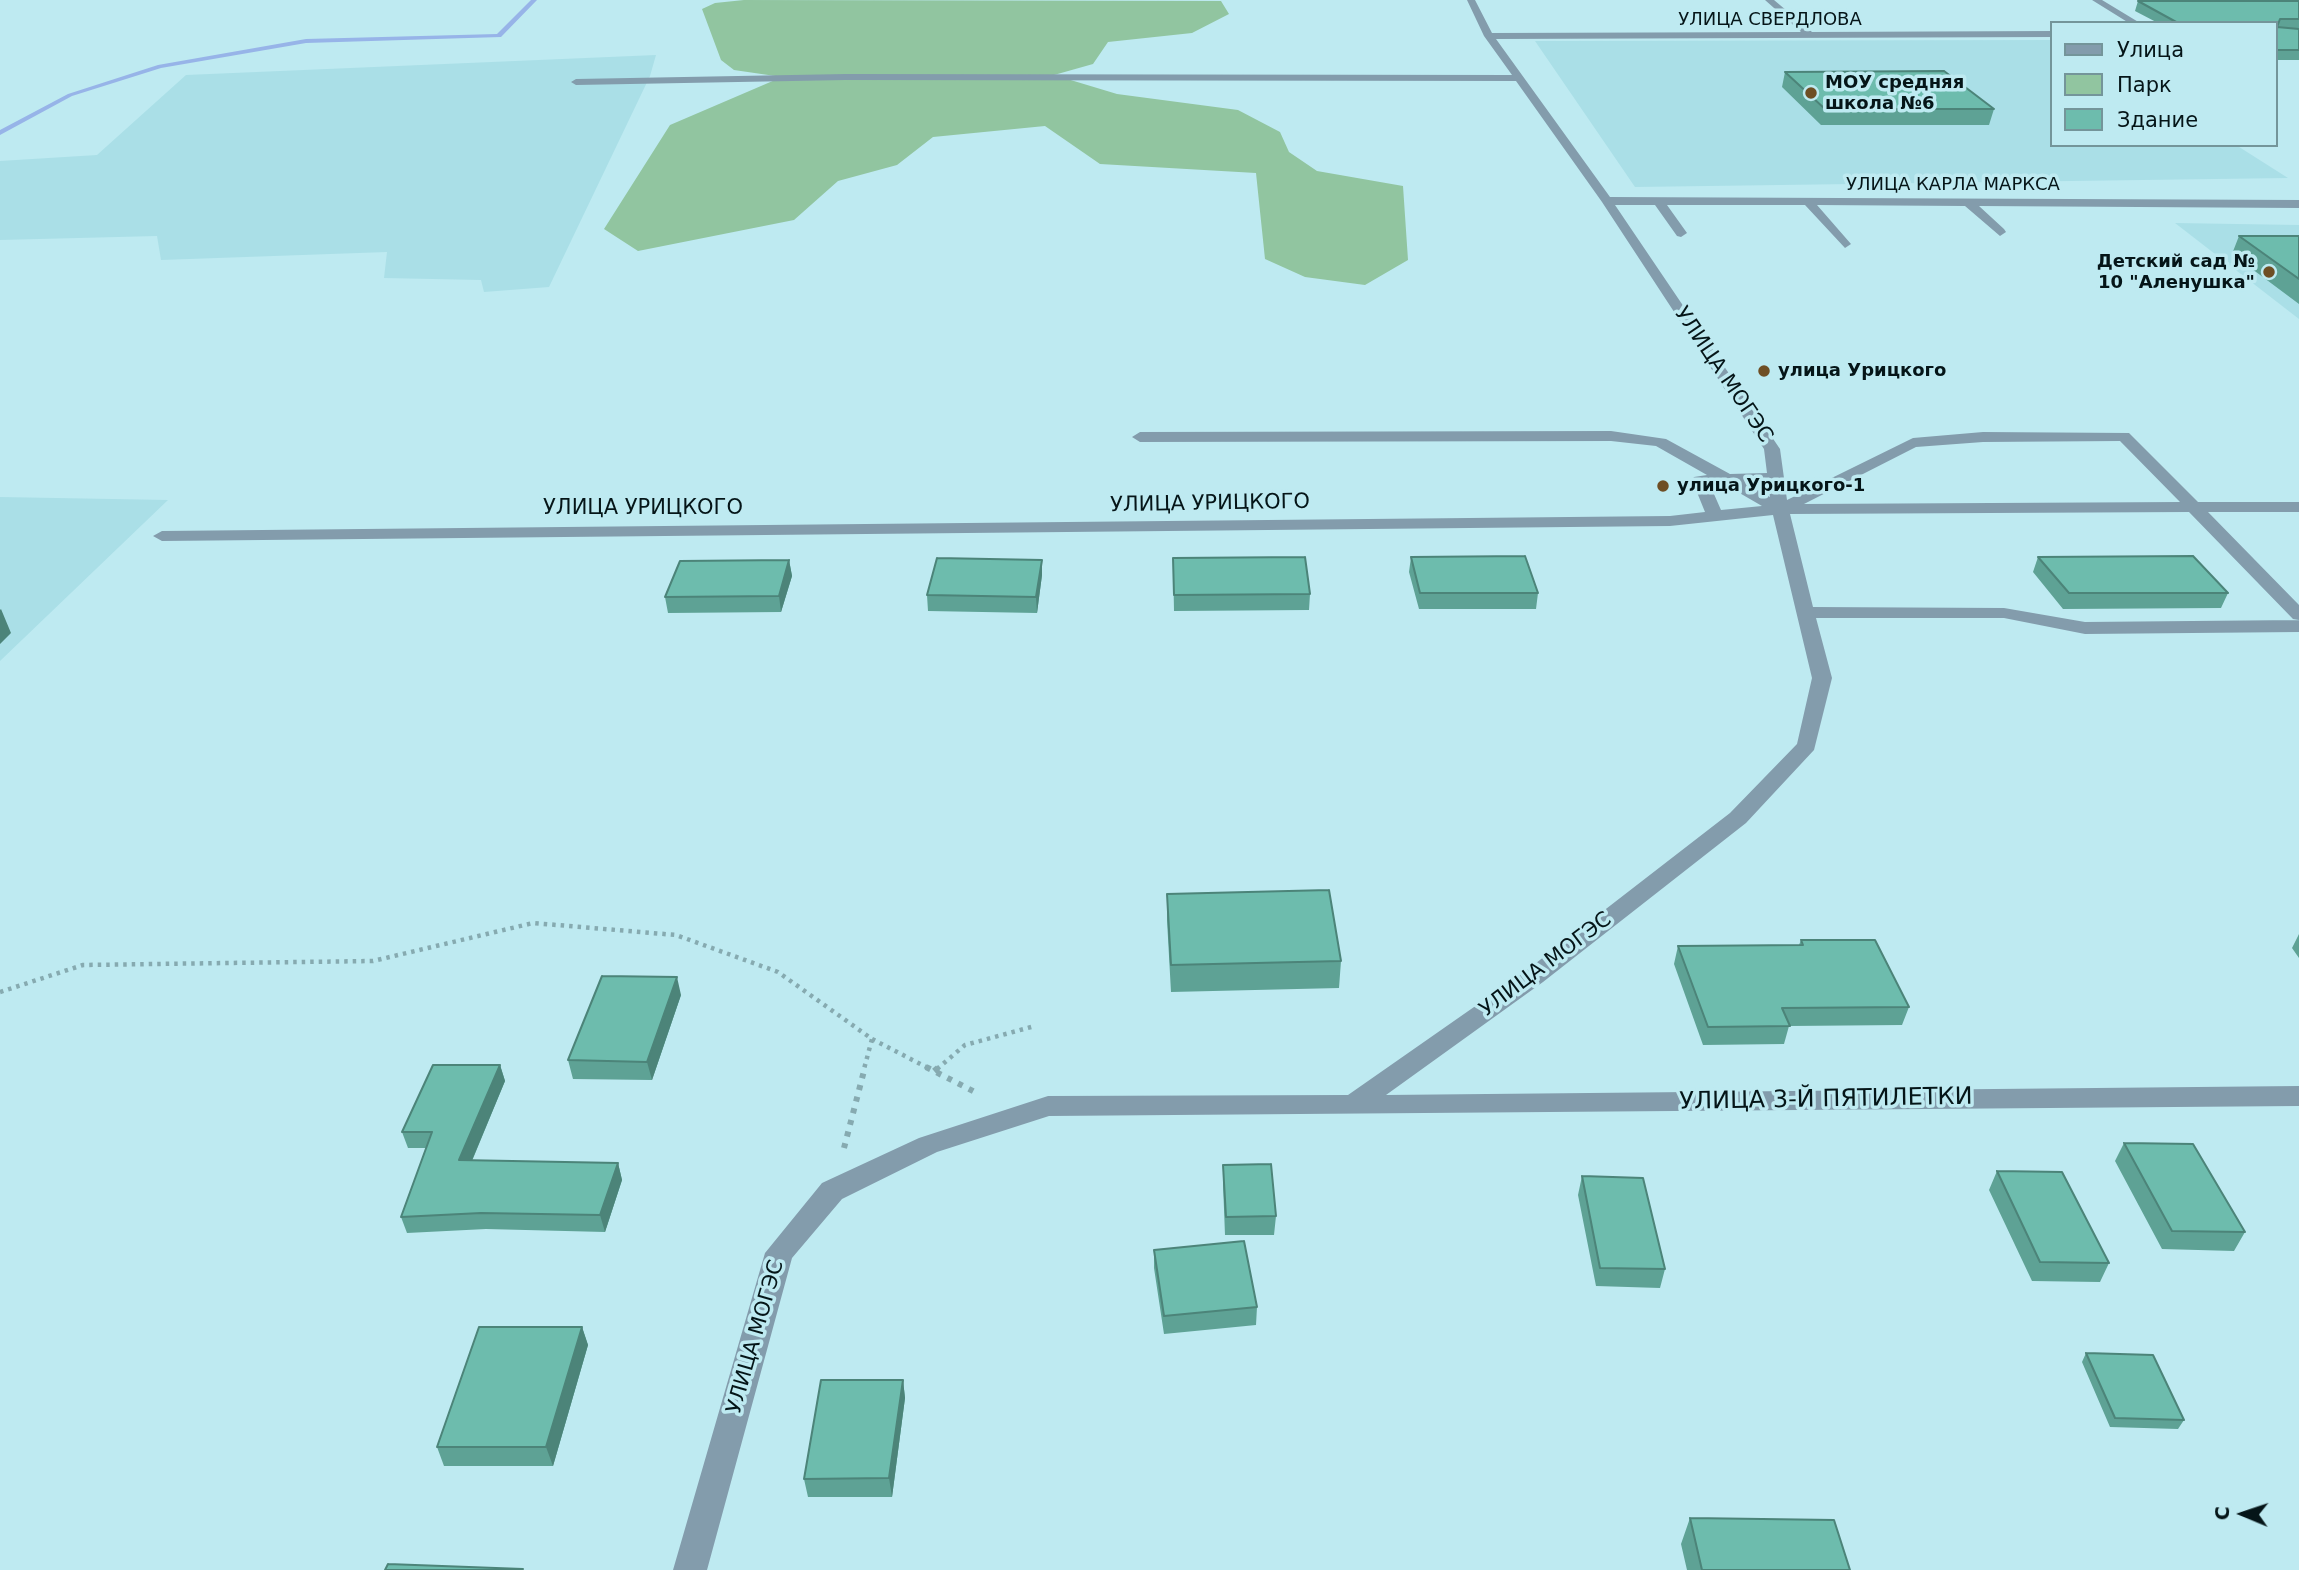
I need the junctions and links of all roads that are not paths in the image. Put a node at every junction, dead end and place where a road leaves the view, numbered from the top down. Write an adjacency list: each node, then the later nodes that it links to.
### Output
1 (1471, 0): 7 (street, УЛИЦА МОГЭС)
2 (1769, 0): 6 (street)
3 (2096, 0): 4 (street)
4 (2133, 21)
5 (2050, 34): 6 (street, УЛИЦА СВЕРДЛОВА)
6 (1810, 35): 7 (street, УЛИЦА СВЕРДЛОВА)
7 (1489, 36): 8 (street, УЛИЦА МОГЭС)
8 (1520, 78): 9 (street); 10 (street, УЛИЦА МОГЭС)
9 (576, 82)
10 (1607, 201): 11 (street, УЛИЦА КАРЛА МАРКСА); 19 (street, УЛИЦА МОГЭС)
11 (1658, 201): 12 (street, УЛИЦА КАРЛА МАРКСА); 16 (street)
12 (1808, 202): 13 (street, УЛИЦА КАРЛА МАРКСА); 17 (street)
13 (1969, 203): 14 (street, УЛИЦА КАРЛА МАРКСА); 15 (street)
14 (2298, 204)
15 (2000, 232)
16 (1681, 233)
17 (1845, 244)
18 (1140, 437): 20 (street)
19 (1776, 478): 20 (street); 23 (street, УЛИЦА МОГЭС)
20 (1729, 479): 23 (street); 24 (street)
21 (2196, 507): 22 (street, УЛИЦА УРИЦКОГО); 23 (street, УЛИЦА УРИЦКОГО); 23 (street); 27 (street)
22 (2299, 507)
23 (1780, 509): 24 (street, УЛИЦА УРИЦКОГО); 26 (street, УЛИЦА МОГЭС)
24 (1715, 516): 25 (street, УЛИЦА УРИЦКОГО)
25 (162, 536)
26 (1805, 612): 28 (street); 30 (street, УЛИЦА МОГЭС)
27 (2299, 615)
28 (2299, 625)
29 (2299, 1096): 30 (street, УЛИЦА 3-Й ПЯТИЛЕТКИ)
30 (1353, 1105): 31 (street, УЛИЦА МОГЭС)
31 (690, 1570)

